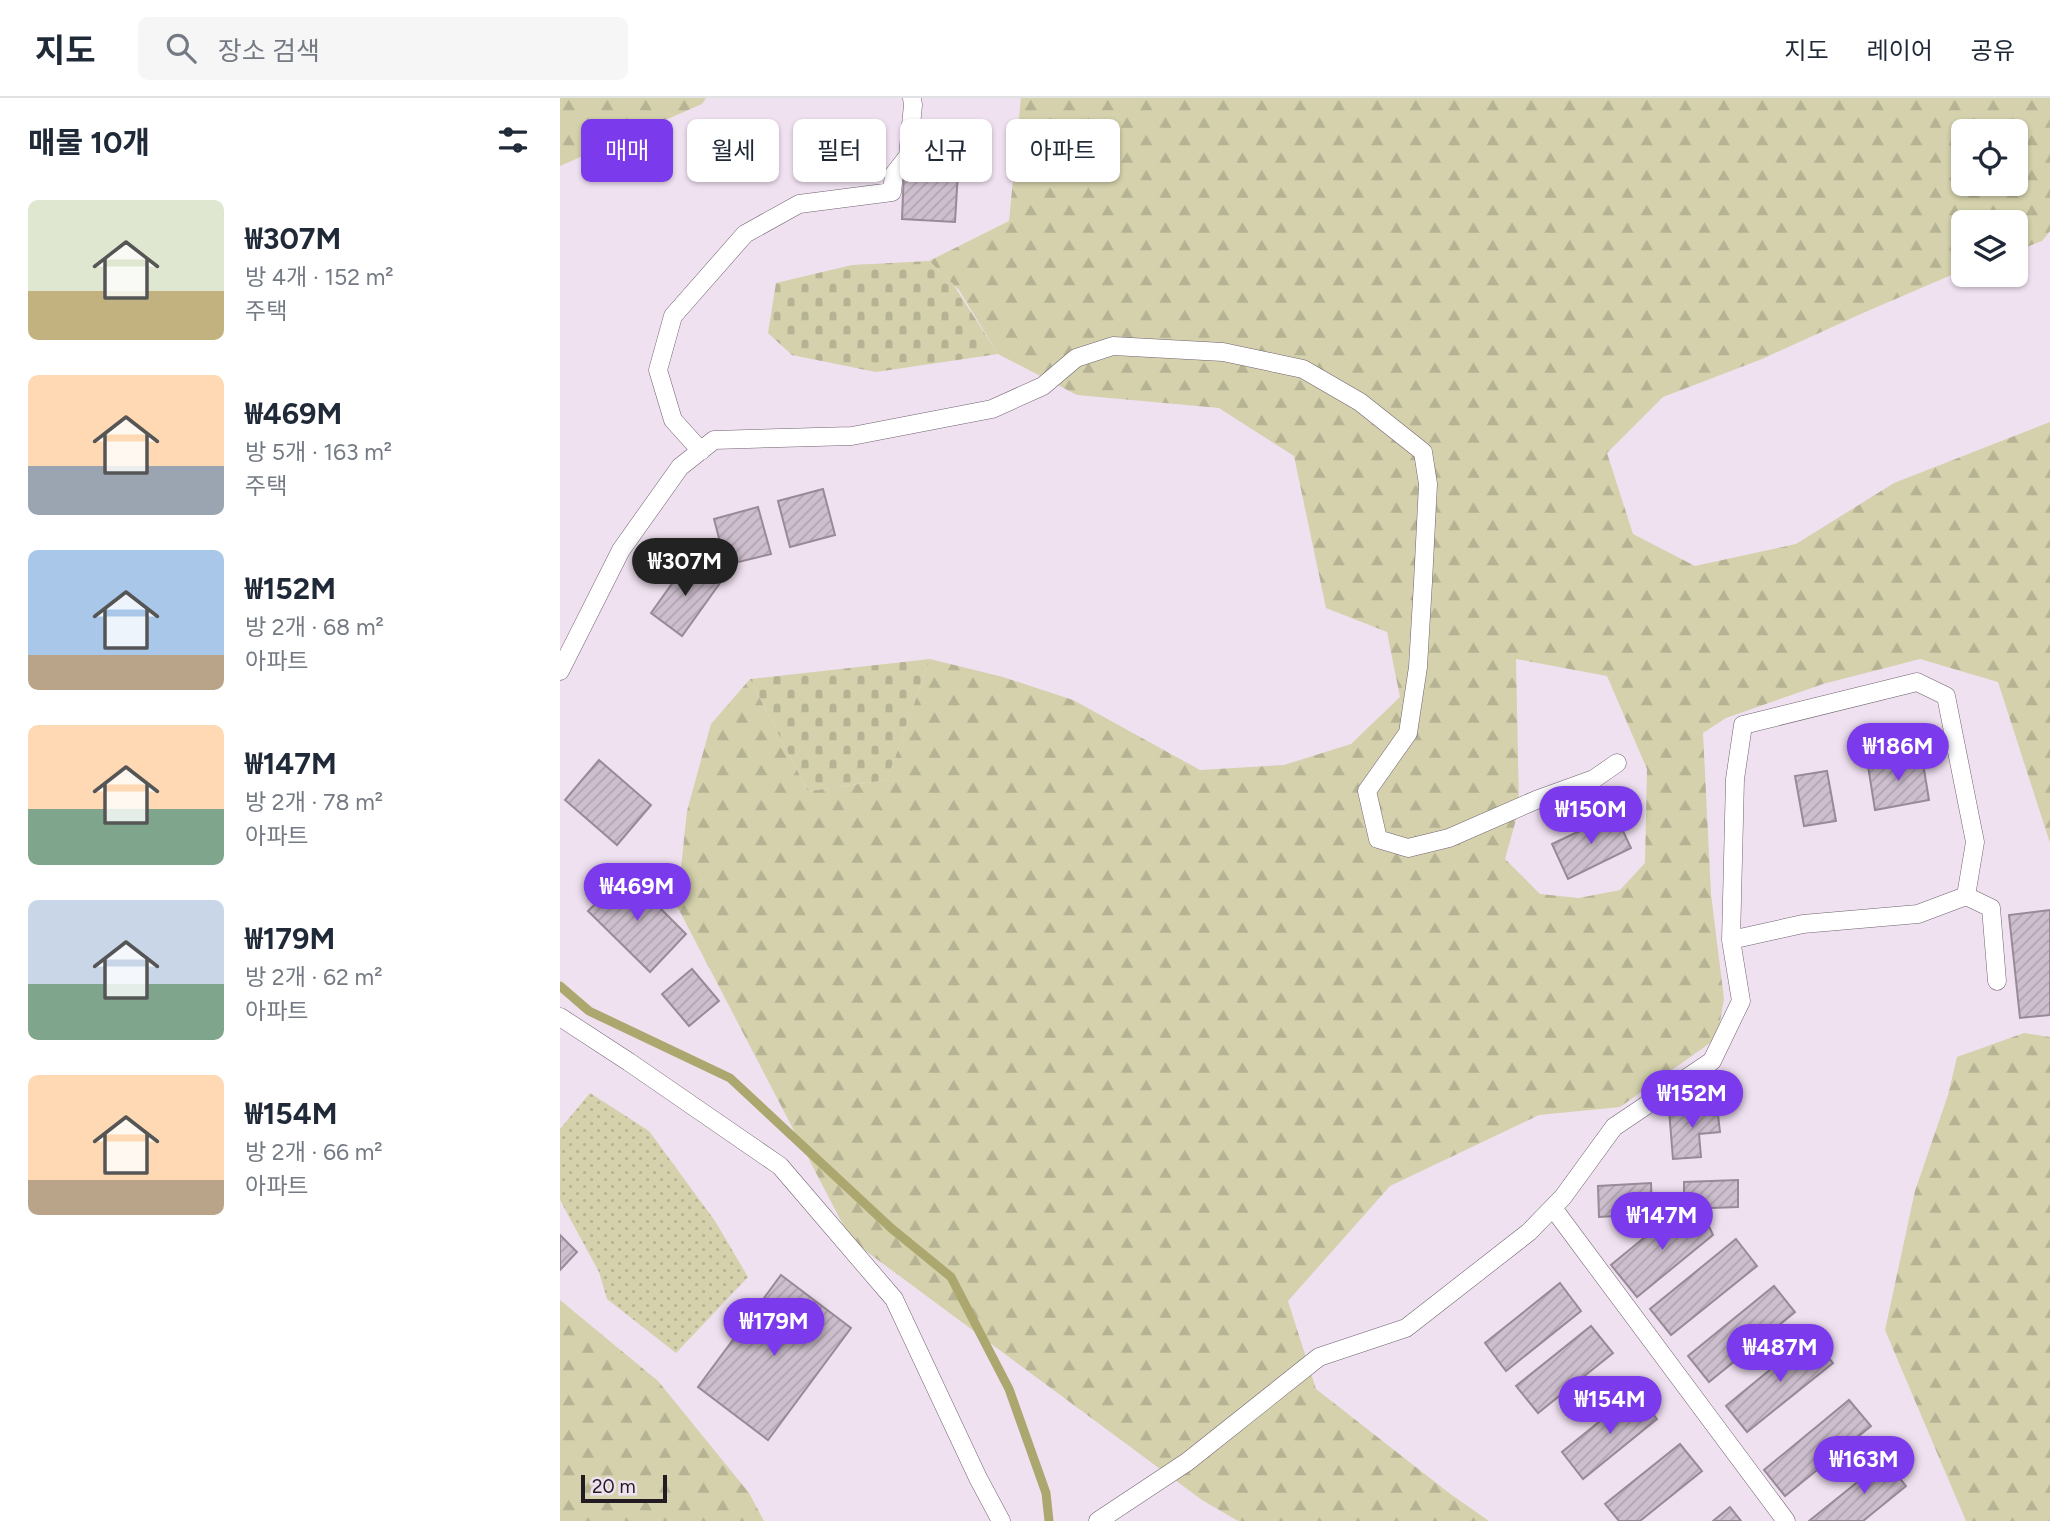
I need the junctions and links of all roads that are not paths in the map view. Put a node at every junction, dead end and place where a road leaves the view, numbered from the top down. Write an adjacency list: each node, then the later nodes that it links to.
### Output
1 (912, 98): 2 (lane)
2 (701, 451): 3 (lane); 4 (lane)
3 (560, 671)
4 (1617, 762)
5 (1966, 896): 6 (lane); 6 (lane); 7 (lane)
6 (1731, 940): 9 (lane)
7 (1997, 981)
8 (560, 1017): 10 (lane)
9 (1553, 1208): 11 (lane); 12 (lane)
10 (1001, 1521)
11 (1098, 1521)
12 (1786, 1521)

